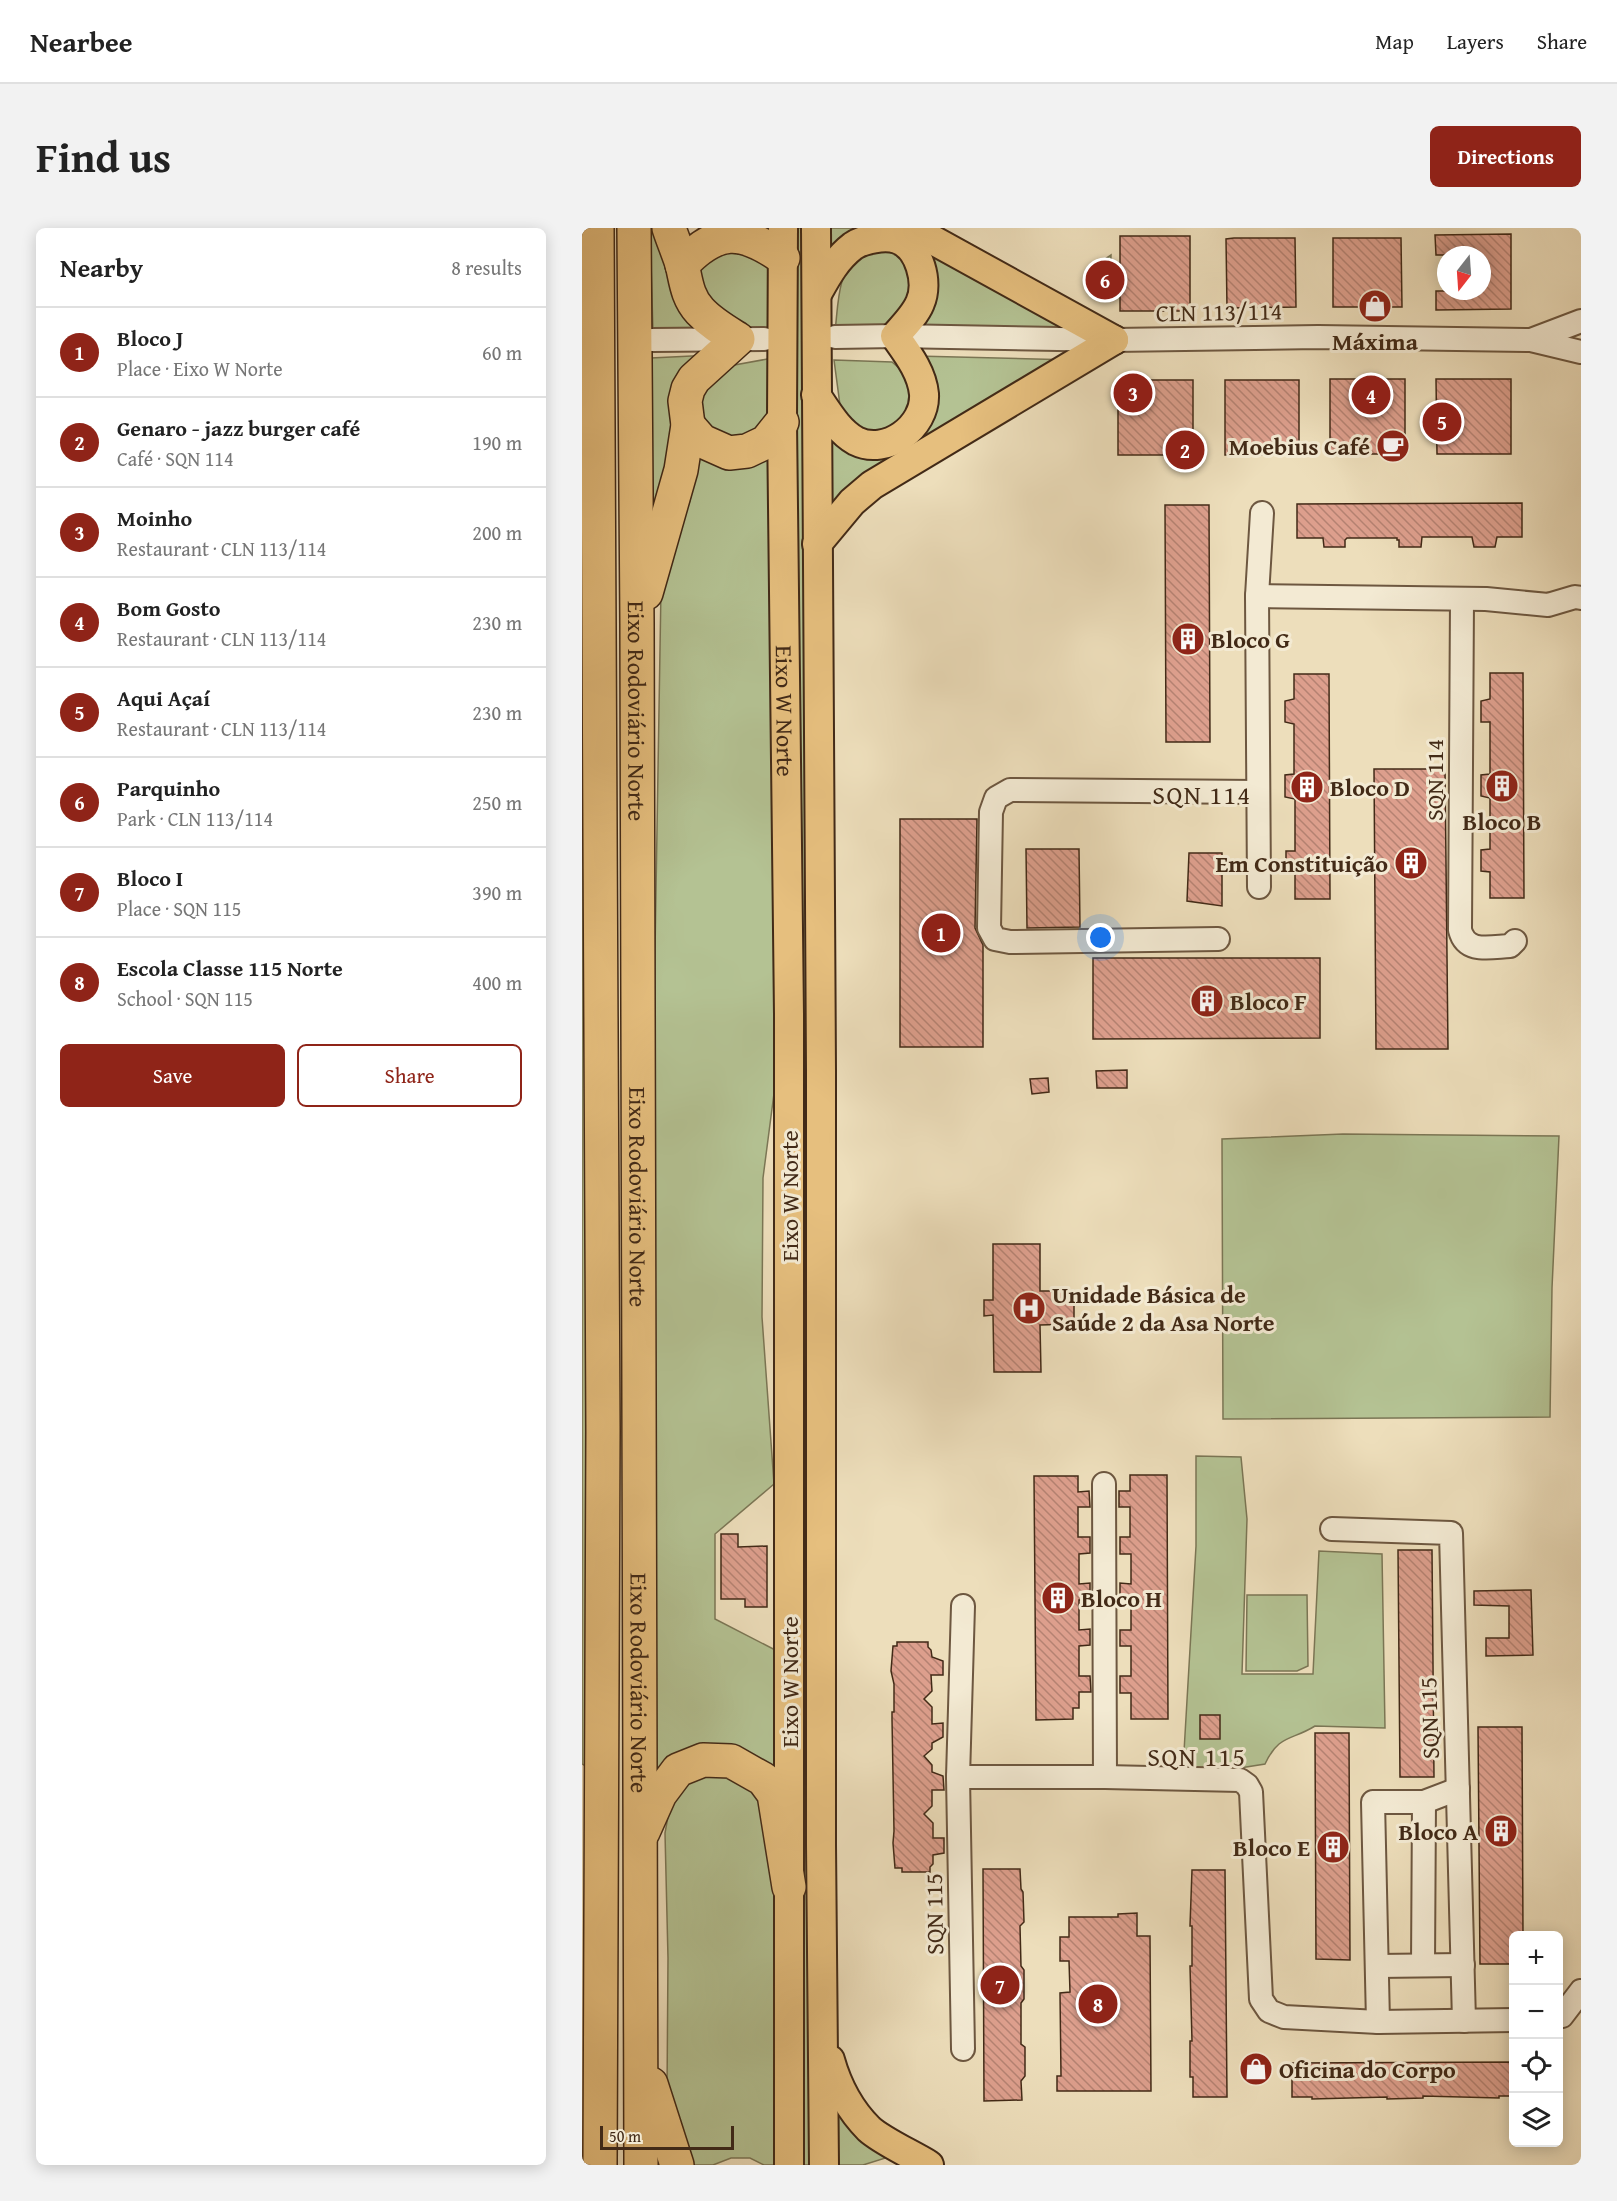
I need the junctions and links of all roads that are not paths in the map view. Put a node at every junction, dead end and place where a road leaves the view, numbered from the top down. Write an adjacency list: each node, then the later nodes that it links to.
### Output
1 (597, 228): 26 (highway, Eixo Rodoviário Norte)
2 (634, 228): 27 (highway, Eixo Rodoviário Norte)
3 (669, 228): 7 (highway)
4 (816, 228): 8 (main road, Eixo W Norte)
5 (911, 228): 14 (main road)
6 (783, 243): 7 (highway); 18 (main road, Eixo W Norte)
7 (682, 265): 12 (highway)
8 (817, 294): 10 (main road); 17 (main road, Eixo W Norte)
9 (1581, 321): 15 (street, CLN 113/114)
10 (895, 336): 11 (street, CLN 113/114); 14 (street, CLN 113/114); 17 (main road)
11 (835, 337)
12 (751, 339): 13 (street); 19 (highway)
13 (652, 340)
14 (1114, 340): 15 (street, CLN 113/114); 21 (main road)
15 (1531, 340): 16 (street, CLN 113/114)
16 (1581, 352)
17 (816, 395): 21 (main road, Eixo W Norte)
18 (782, 422): 19 (highway); 41 (main road, Eixo W Norte)
19 (688, 425): 27 (highway)
20 (1262, 513): 23 (street)
21 (817, 544): 50 (main road, Eixo W Norte)
22 (582, 566): 26 (highway)
23 (1257, 596): 24 (street); 28 (street)
24 (1462, 600): 25 (street); 31 (street, SQN 114)
25 (1580, 601)
26 (599, 604): 38 (highway, Eixo Rodoviário Norte)
27 (637, 624): 40 (highway, Eixo Rodoviário Norte)
28 (1258, 792): 29 (street); 30 (street)
29 (1259, 887)
30 (1218, 939)
31 (1515, 941)
32 (1104, 1484): 35 (street)
33 (1332, 1529): 37 (street, SQN 115)
34 (963, 1606): 36 (street, SQN 115)
35 (1105, 1777): 36 (street); 49 (street)
36 (958, 1778): 52 (street, SQN 115)
37 (1458, 1789): 39 (street); 43 (street, SQN 115)
38 (592, 1798): 53 (highway, Eixo Rodoviário Norte)
39 (1424, 1802): 42 (street); 44 (street)
40 (640, 1839): 41 (highway); 51 (highway, Eixo Rodoviário Norte)
41 (789, 1887): 58 (main road, Eixo W Norte)
42 (1423, 1965): 43 (street); 44 (street)
43 (1463, 1965): 48 (street, SQN 115)
44 (1377, 1966): 49 (street)
45 (1581, 1991): 46 (street)
46 (1571, 2017)
47 (1509, 2020): 48 (street)
48 (1464, 2021): 49 (street)
49 (1378, 2022)
50 (824, 2041): 59 (main road, Eixo W Norte); 60 (main road)
51 (640, 2048): 56 (highway, Eixo Rodoviário Norte); 57 (highway)
52 (963, 2049)
53 (599, 2079): 54 (highway); 55 (highway, Eixo Rodoviário Norte)
54 (582, 2128)
55 (600, 2165)
56 (641, 2165)
57 (677, 2165)
58 (789, 2165)
59 (824, 2165)
60 (929, 2165)

